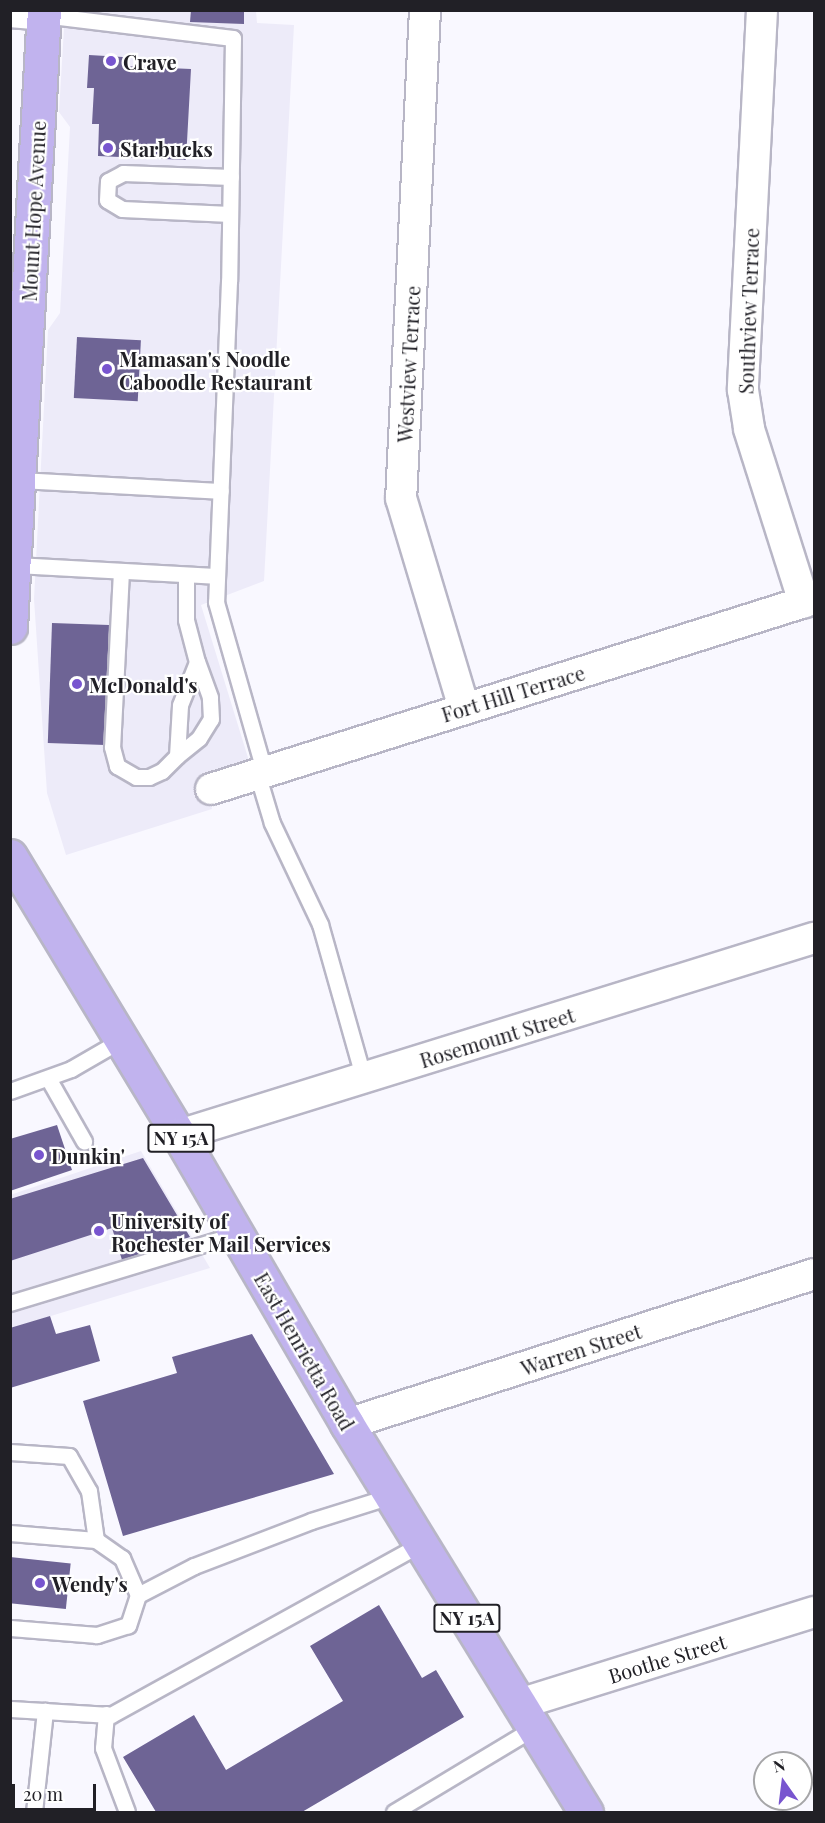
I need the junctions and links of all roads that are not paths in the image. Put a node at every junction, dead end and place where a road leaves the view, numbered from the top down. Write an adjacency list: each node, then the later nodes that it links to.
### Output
1 (425, 10): 16 (street, Westview Terrace)
2 (762, 10): 13 (street, Southview Terrace)
3 (10, 12): 4 (street)
4 (44, 13): 5 (lane); 7 (main road, Mount Hope Avenue)
5 (231, 177): 6 (lane); 6 (lane)
6 (230, 214): 8 (lane)
7 (18, 480): 8 (lane); 9 (main road, Mount Hope Avenue)
8 (221, 491): 12 (lane)
9 (14, 566): 10 (lane); 14 (main road, Mount Hope Avenue)
10 (121, 571): 11 (lane); 17 (lane)
11 (186, 574): 12 (lane); 15 (lane)
12 (217, 576): 18 (lane)
13 (809, 600): 16 (street, Fort Hill Terrace)
14 (10, 627)
15 (197, 662): 17 (lane); 17 (lane)
16 (464, 708): 18 (street, Fort Hill Terrace)
17 (177, 756)
18 (261, 772): 19 (street, Fort Hill Terrace); 24 (lane)
19 (211, 789)
20 (10, 856): 22 (main road, East Henrietta Road / NY 15A)
21 (814, 938): 24 (street, Rosemount Street)
22 (121, 1040): 23 (lane); 26 (main road, East Henrietta Road / NY 15A)
23 (48, 1078): 25 (lane); 27 (lane)
24 (364, 1078): 26 (street, Rosemount Street)
25 (10, 1091)
26 (179, 1135): 28 (main road, East Henrietta Road / NY 15A)
27 (84, 1141)
28 (237, 1234): 30 (lane); 31 (main road, East Henrietta Road / NY 15A)
29 (814, 1274): 31 (street, Warren Street)
30 (10, 1303)
31 (347, 1424): 33 (main road, East Henrietta Road / NY 15A)
32 (10, 1452): 35 (lane)
33 (391, 1496): 36 (main road, East Henrietta Road / NY 15A); 37 (lane)
34 (10, 1533): 35 (lane)
35 (96, 1540): 37 (lane)
36 (421, 1544): 42 (lane); 43 (main road, East Henrietta Road / NY 15A)
37 (138, 1595): 39 (lane)
38 (814, 1612): 43 (street, Boothe Street)
39 (10, 1628)
40 (10, 1709): 41 (lane)
41 (45, 1711): 42 (lane); 44 (lane)
42 (106, 1714): 45 (lane)
43 (527, 1716): 46 (lane); 47 (main road, East Henrietta Road / NY 15A)
44 (34, 1812)
45 (127, 1812)
46 (394, 1812)
47 (585, 1812)

